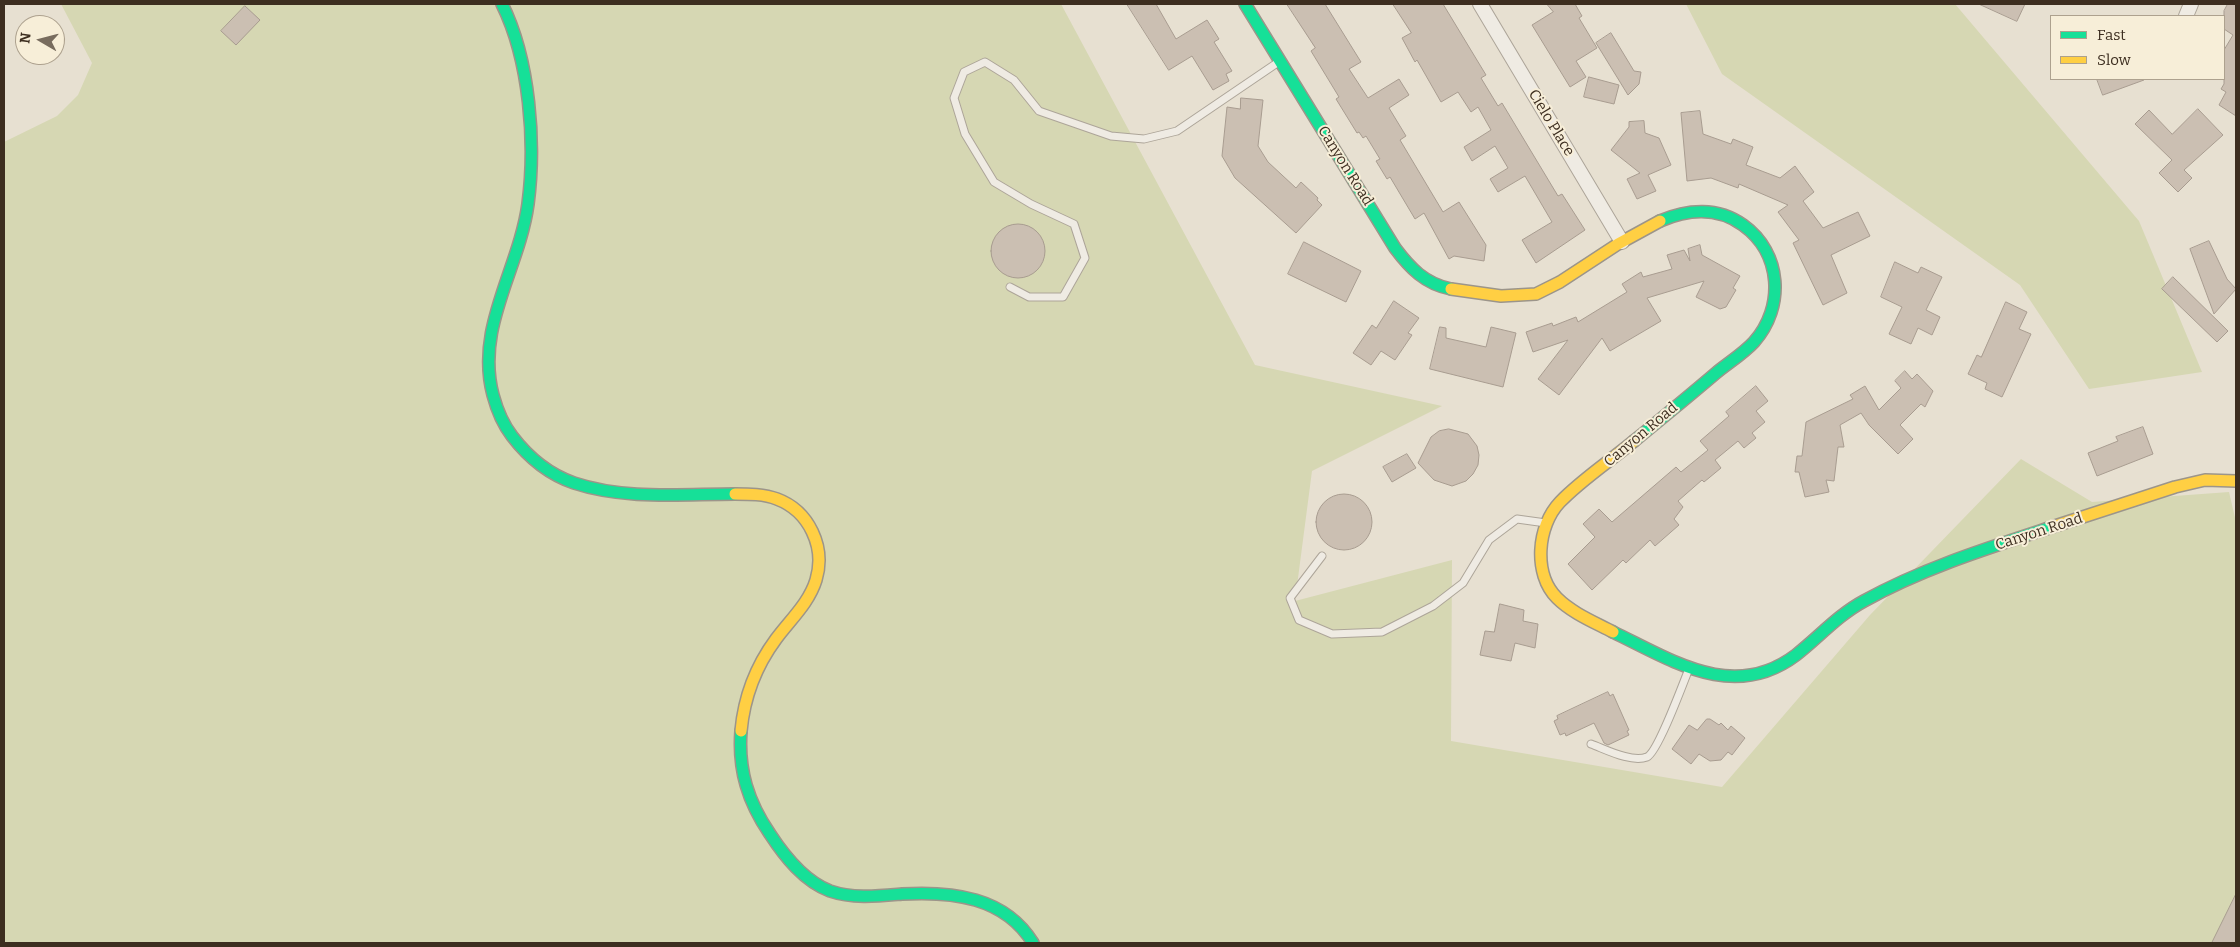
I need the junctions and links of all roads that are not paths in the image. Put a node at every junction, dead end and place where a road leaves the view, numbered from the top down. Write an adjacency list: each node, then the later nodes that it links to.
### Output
1 (502, 4): 12 (street)
2 (1245, 4): 4 (street, Canyon Road)
3 (1480, 4): 5 (street, Cielo Place)
4 (1280, 61): 5 (street, Canyon Road); 6 (lane)
5 (1622, 242): 8 (street, Canyon Road)
6 (1010, 287)
7 (2236, 480): 10 (street, Canyon Road)
8 (1546, 523): 9 (lane); 10 (street, Canyon Road)
9 (1322, 556)
10 (1690, 666): 11 (lane)
11 (1590, 744)
12 (1033, 943)

